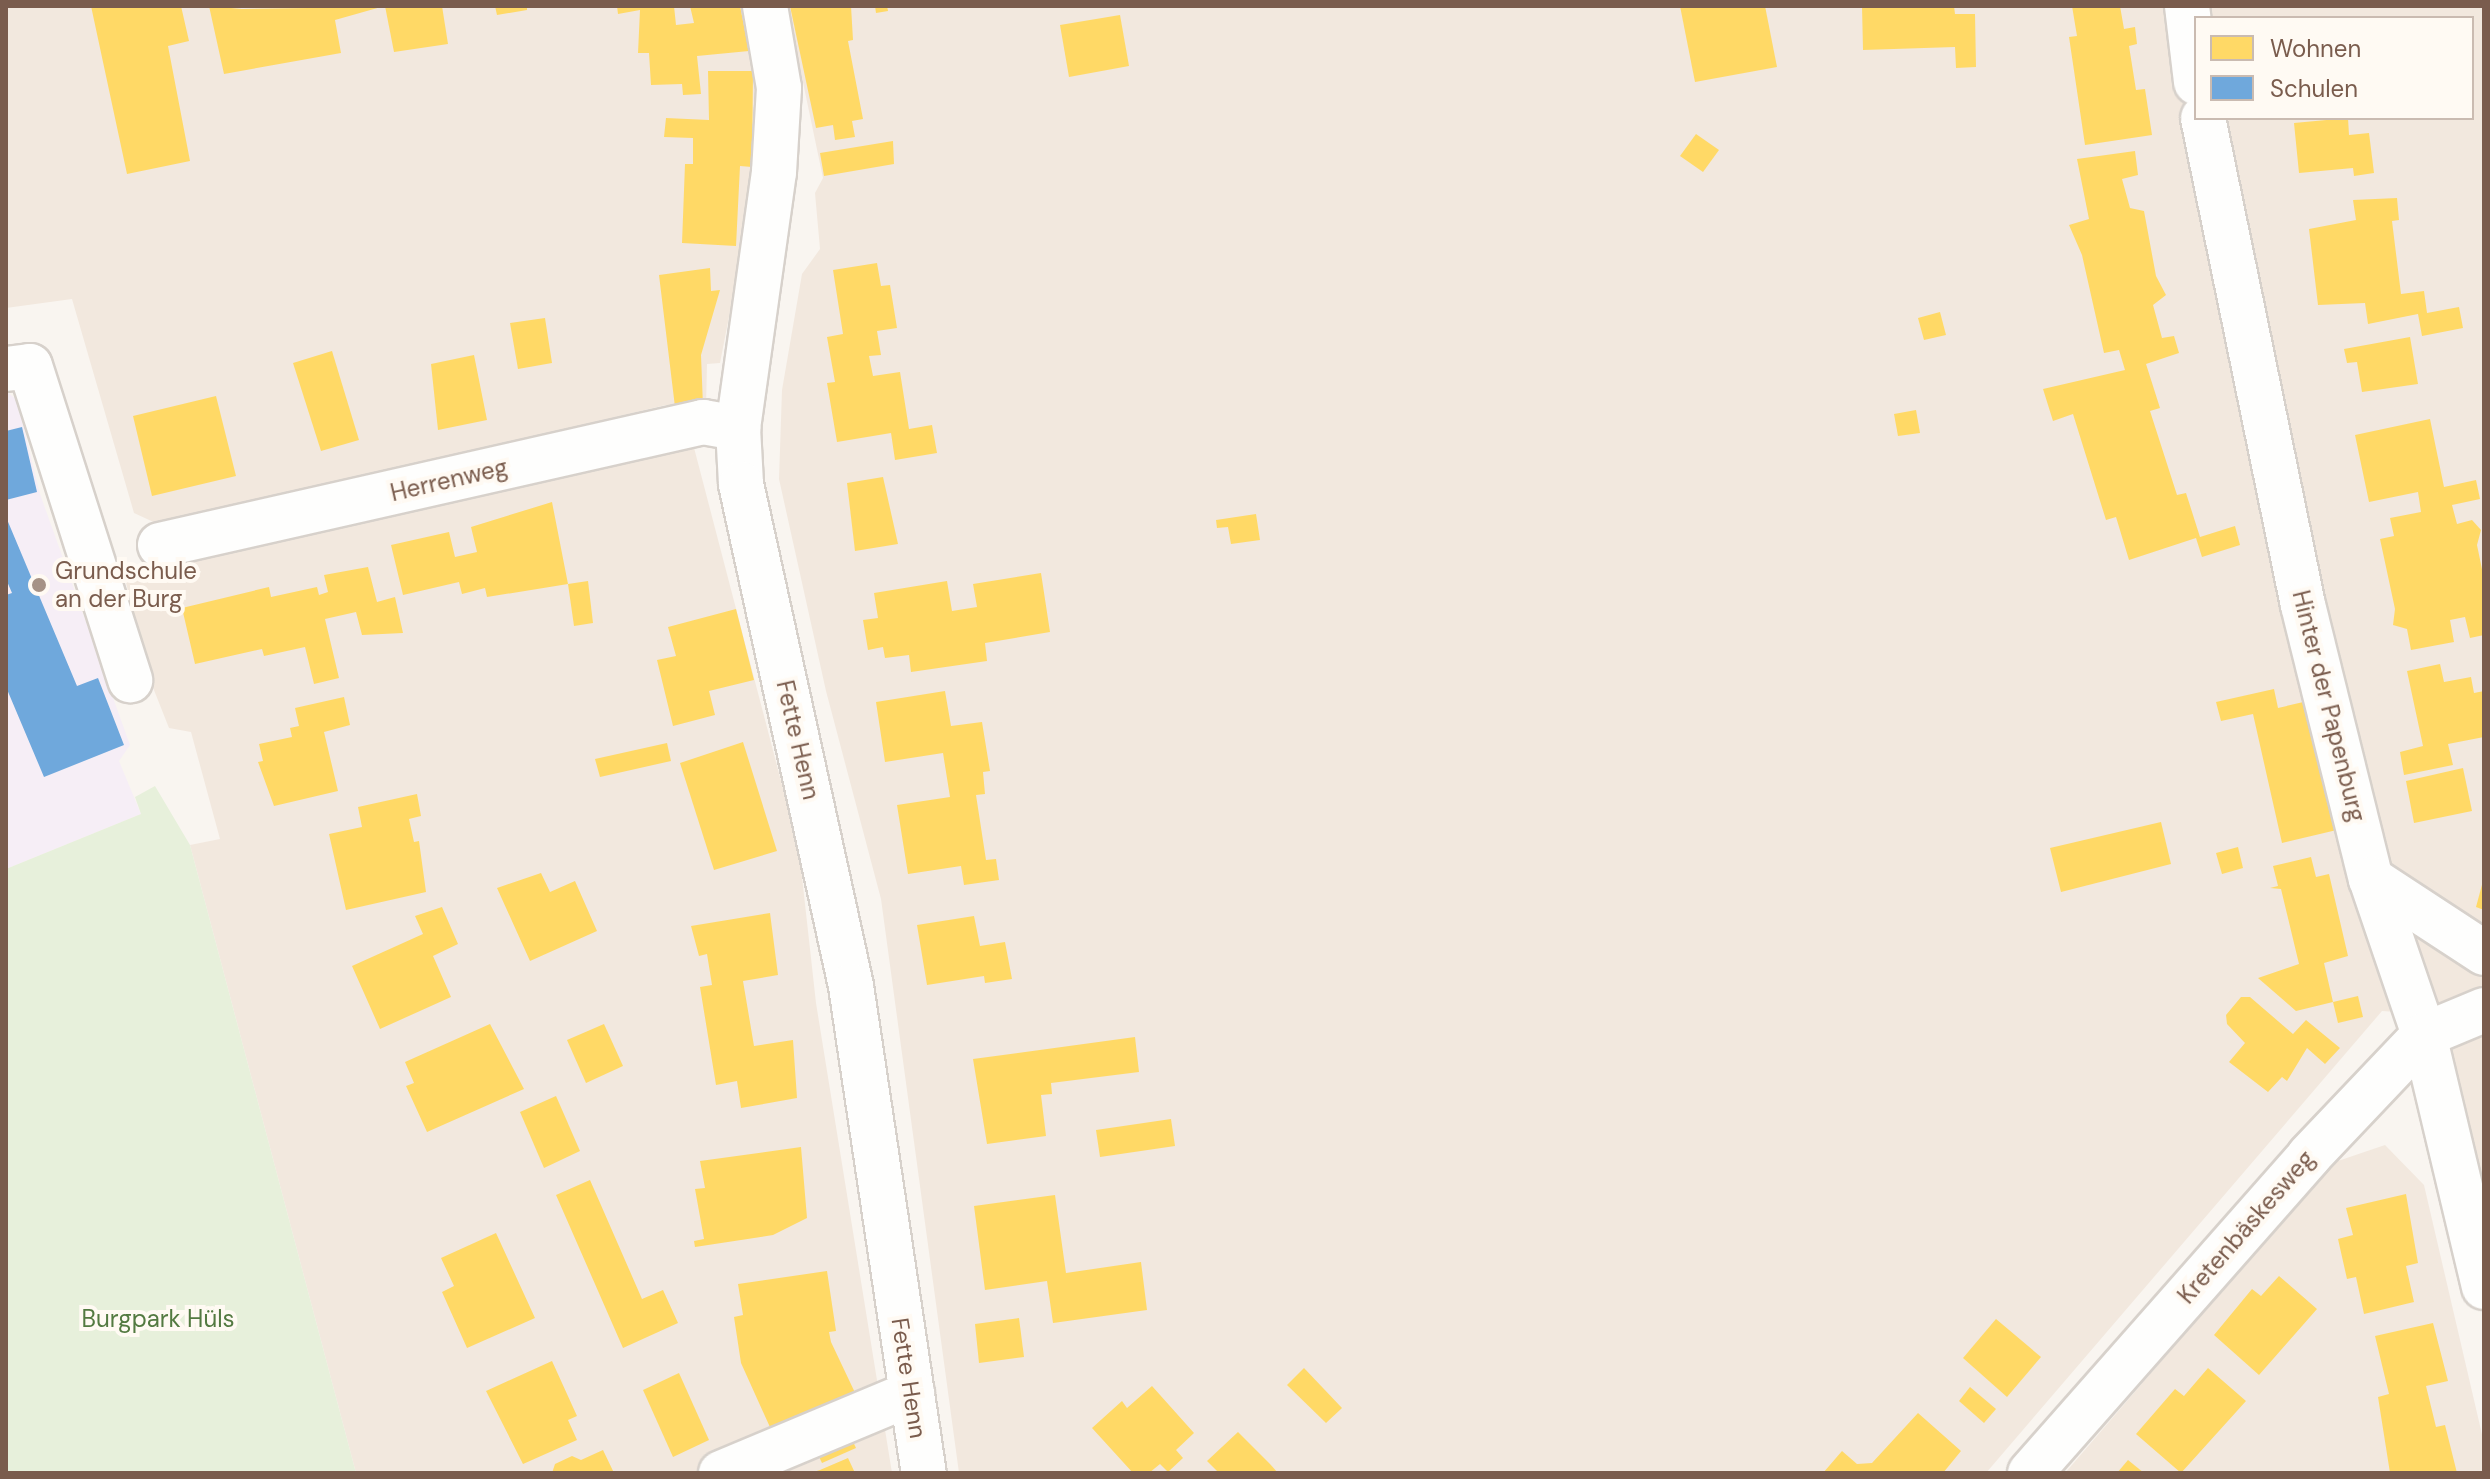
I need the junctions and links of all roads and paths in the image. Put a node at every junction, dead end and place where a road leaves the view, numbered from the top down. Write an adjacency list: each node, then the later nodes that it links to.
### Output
1 (765, 6): 6 (street, Fette Henn)
2 (2187, 6): 3 (street)
3 (2194, 65)
4 (2203, 120): 9 (street, Hinter der Papenburg)
5 (6, 369): 8 (street)
6 (738, 428): 7 (street, Herrenweg); 14 (street, Fette Henn)
7 (160, 545)
8 (130, 680)
9 (2371, 879): 10 (street); 12 (street, Hinter der Papenburg)
10 (2484, 953)
11 (2484, 1010): 12 (street, Kretenbäskesweg)
12 (2424, 1035): 13 (street, Hinter der Papenburg); 17 (street, Kretenbäskesweg)
13 (2484, 1287)
14 (912, 1393): 15 (street); 16 (street, Fette Henn)
15 (706, 1471)
16 (924, 1473)
17 (2030, 1473)

